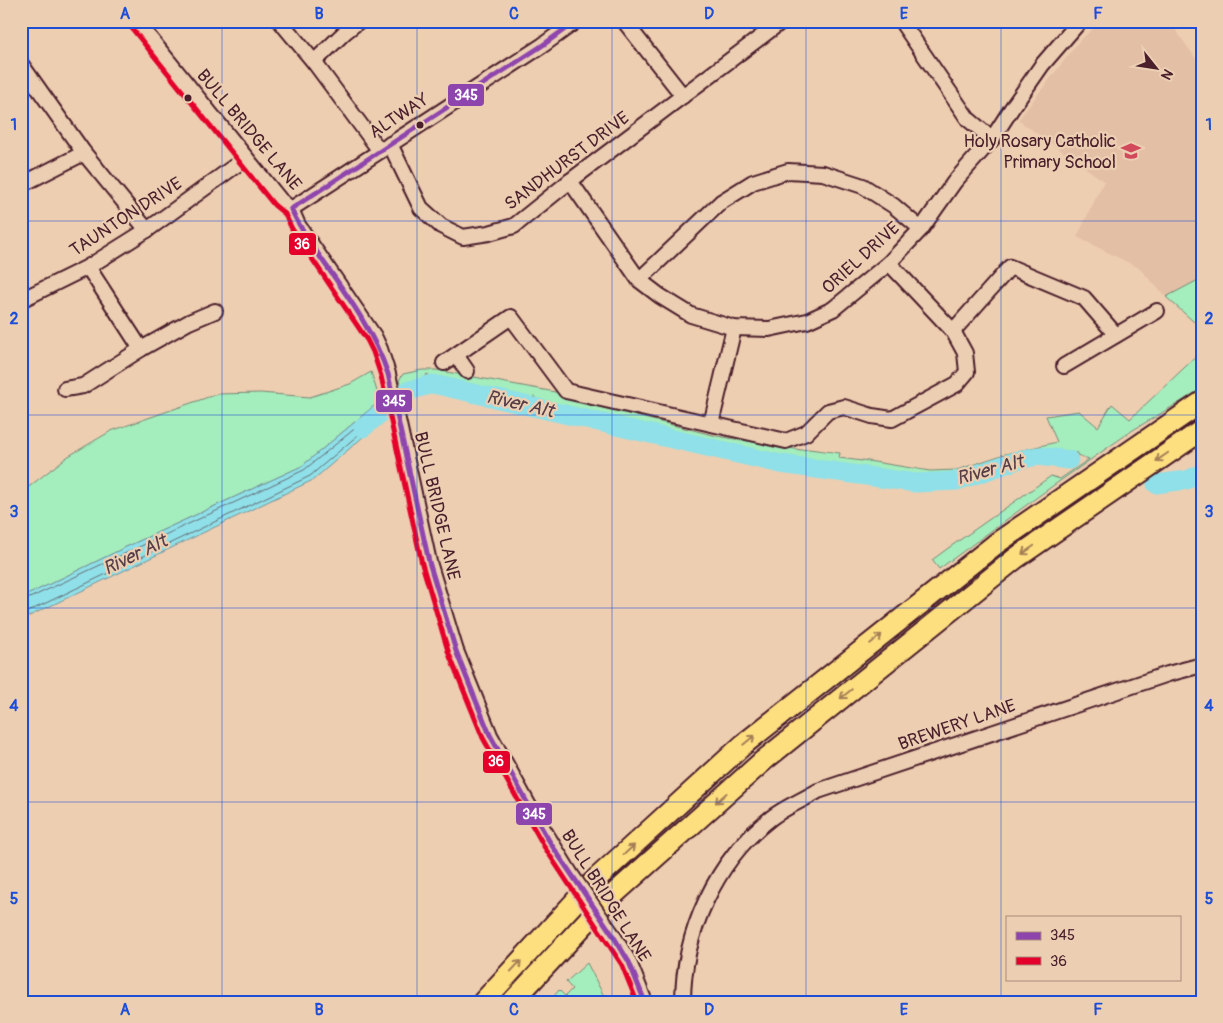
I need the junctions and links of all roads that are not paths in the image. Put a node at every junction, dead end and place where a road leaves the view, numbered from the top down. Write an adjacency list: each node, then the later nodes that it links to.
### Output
1 (136, 21): 15 (street, BULL BRIDGE LANE)
2 (280, 21): 9 (street, SANDHURST DRIVE)
3 (359, 21): 9 (street)
4 (576, 21): 13 (street, ALTWAY)
5 (624, 21): 11 (street)
6 (782, 21): 11 (street, SANDHURST DRIVE)
7 (901, 21): 12 (street)
8 (1080, 21): 12 (street, ORIEL DRIVE)
9 (314, 62): 13 (street, SANDHURST DRIVE)
10 (21, 64): 14 (street)
11 (683, 96): 16 (street, SANDHURST DRIVE)
12 (992, 139): 19 (street, ORIEL DRIVE)
13 (385, 148): 16 (street, SANDHURST DRIVE); 18 (street, ALTWAY)
14 (84, 153): 17 (street); 20 (street)
15 (246, 158): 18 (street, BULL BRIDGE LANE); 20 (street, TAUNTON DRIVE)
16 (570, 181): 23 (street, ORIEL DRIVE)
17 (21, 185)
18 (291, 209): 42 (street, BULL BRIDGE LANE, bridge)
19 (920, 228): 21 (street, ORIEL DRIVE); 23 (street)
20 (147, 230): 22 (street, TAUNTON DRIVE)
21 (889, 263): 27 (street, ORIEL DRIVE); 28 (street)
22 (88, 267): 24 (street, TAUNTON DRIVE); 30 (street)
23 (639, 280): 27 (street, ORIEL DRIVE)
24 (21, 300)
25 (215, 311): 30 (street)
26 (1157, 311): 29 (street)
27 (734, 328): 37 (street)
28 (953, 331): 29 (street); 37 (street)
29 (1116, 335): 33 (street)
30 (141, 349): 35 (street)
31 (456, 355): 32 (street); 34 (street); 37 (street)
32 (444, 363)
33 (1064, 366)
34 (467, 371)
35 (65, 389)
36 (1202, 402): 40 (highway, one-way to 36)
37 (711, 424)
38 (1202, 430): 41 (highway, one-way to 41)
39 (1202, 665): 43 (street, BREWERY LANE)
40 (483, 1002)
41 (512, 1002)
42 (645, 1002)
43 (683, 1002)

